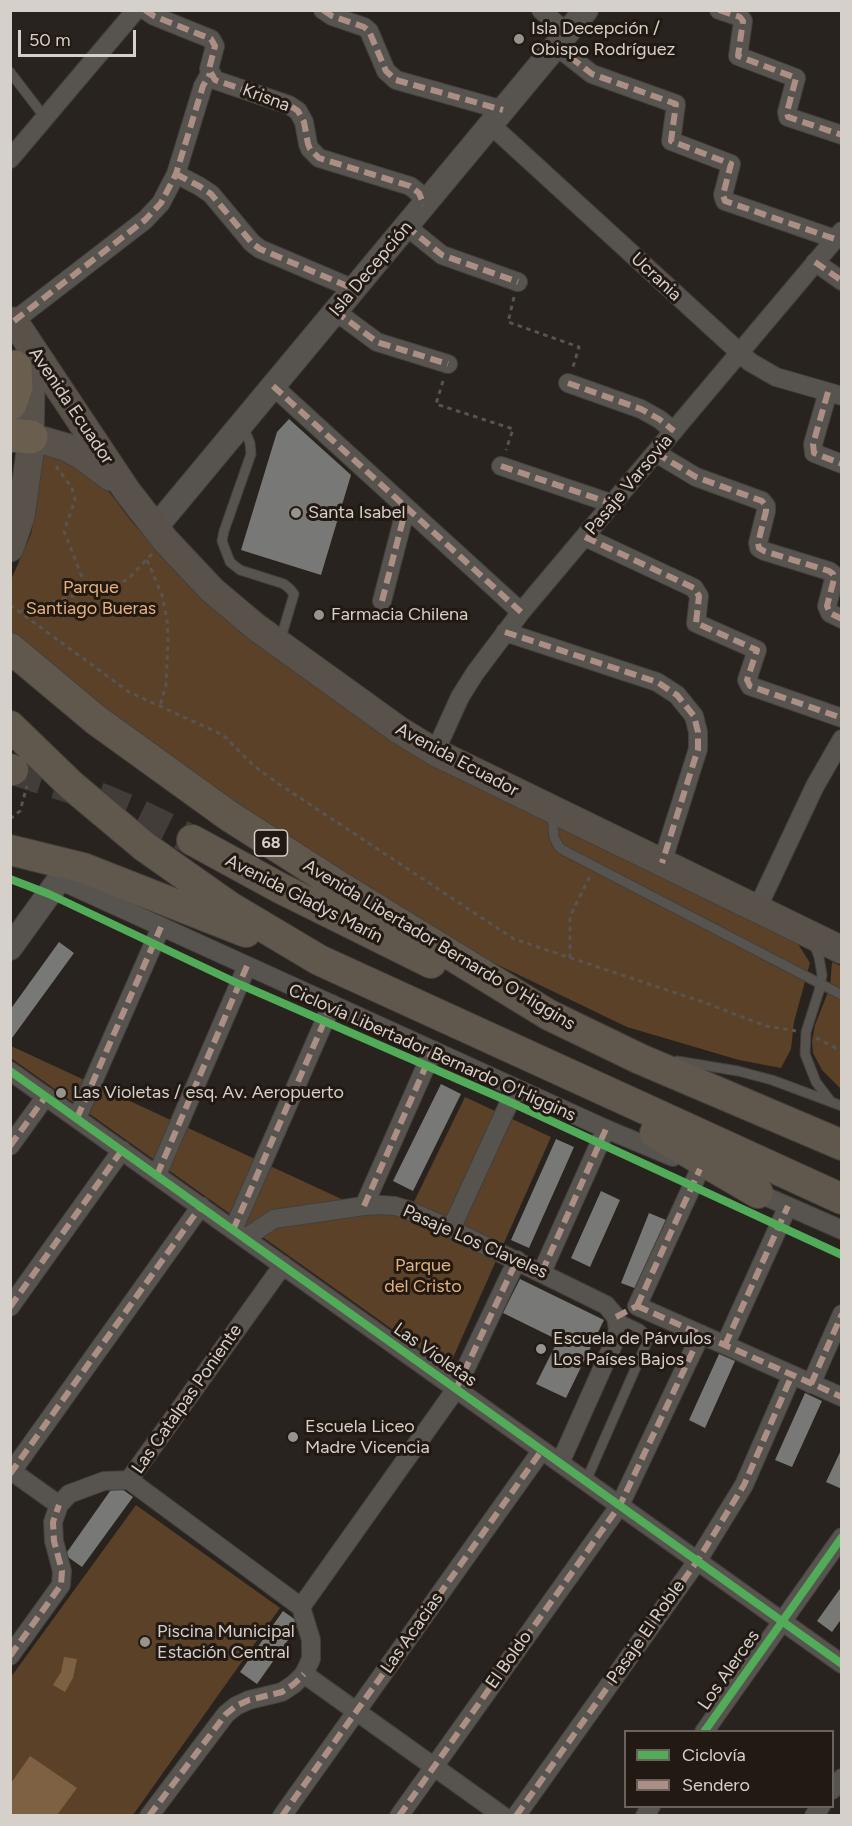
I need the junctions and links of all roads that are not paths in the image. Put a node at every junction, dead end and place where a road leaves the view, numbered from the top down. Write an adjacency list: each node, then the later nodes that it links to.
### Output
1 (136, 10): 11 (street)
2 (145, 10): 9 (street)
3 (323, 10): 10 (street)
4 (541, 10): 7 (street)
5 (586, 10): 7 (street, Isla Decepción)
6 (719, 10): 12 (street)
7 (562, 40): 10 (street, Isla Decepción); 17 (street)
8 (10, 72): 11 (lane)
9 (210, 74): 14 (street); 15 (street, Krisna)
10 (497, 117): 15 (street, Isla Decepción); 24 (street, Ucrania)
11 (46, 118): 13 (street)
12 (842, 135)
13 (10, 159)
14 (176, 174): 21 (street); 23 (street)
15 (424, 205): 16 (street, Isla Decepción)
16 (406, 226): 20 (street); 21 (street, Isla Decepción)
17 (838, 235): 18 (street, Pasaje Varsovia)
18 (815, 262): 19 (street); 24 (street, Pasaje Varsovia)
19 (842, 281)
20 (518, 282)
21 (354, 289): 22 (street, Isla Decepción)
22 (336, 311): 26 (street); 28 (street, Isla Decepción)
23 (12, 319): 30 (main road); 36 (main road, Avenida Ecuador)
24 (739, 353): 29 (street, Ucrania); 32 (street, Pasaje Varsovia)
25 (13, 362): 30 (highway)
26 (448, 364)
27 (568, 383): 32 (street)
28 (273, 386): 31 (street, Isla Decepción); 38 (street)
29 (835, 394): 34 (street)
30 (21, 422): 36 (main road, Avenida Ecuador); 41 (main road)
31 (242, 424): 39 (street, Isla Decepción); 46 (lane)
32 (674, 431): 33 (street, Pasaje Varsovia)
33 (656, 453): 37 (street, Pasaje Varsovia); 44 (street)
34 (842, 464)
35 (501, 466): 37 (street)
36 (128, 491): 39 (main road, Avenida Ecuador)
37 (613, 504): 40 (street, Pasaje Varsovia)
38 (406, 508): 42 (street); 43 (street)
39 (160, 534): 46 (main road, Avenida Ecuador)
40 (585, 537): 43 (street, Pasaje Varsovia); 49 (street)
41 (10, 548)
42 (382, 601)
43 (521, 612): 45 (street, Pasaje Varsovia)
44 (842, 619)
45 (505, 632): 52 (street, Pasaje Varsovia); 58 (street)
46 (279, 644): 52 (main road, Avenida Ecuador)
47 (10, 648): 70 (main road, Avenida Libertador Bernardo O'Higgins / 68)
48 (10, 715): 53 (main road)
49 (842, 718)
50 (10, 726): 53 (main road)
51 (842, 739): 60 (street)
52 (435, 752): 54 (main road, Avenida Ecuador)
53 (20, 763): 65 (main road)
54 (552, 810): 58 (main road, Avenida Ecuador); 67 (lane)
55 (192, 840): 70 (main road, Avenida Gladys Marín)
56 (10, 850): 65 (main road)
57 (10, 859): 59 (main road)
58 (662, 863): 60 (main road, Avenida Ecuador)
59 (59, 880): 61 (street); 63 (street)
60 (757, 909): 62 (main road, Avenida Ecuador)
61 (161, 927): 66 (street); 79 (street)
62 (808, 933): 64 (main road, Avenida Ecuador); 67 (lane)
63 (10, 948)
64 (842, 950)
65 (319, 960): 71 (main road)
66 (247, 966): 69 (street); 85 (street)
67 (821, 984): 68 (lane); 77 (lane)
68 (842, 995)
69 (332, 1004): 72 (street); 93 (street)
70 (549, 1015): 73 (main road, Avenida Libertador Bernardo O'Higgins)
71 (505, 1046): 86 (main road); 87 (main road)
72 (432, 1050): 75 (street); 89 (street)
73 (640, 1059): 77 (lane); 81 (main road, Avenida Libertador Bernardo O'Higgins)
74 (10, 1071): 76 (street, Las Violetas)
75 (516, 1088): 80 (street); 91 (street)
76 (46, 1096): 79 (street, Las Violetas); 82 (street)
77 (831, 1101): 78 (lane)
78 (842, 1106)
79 (77, 1118): 83 (street, Las Violetas)
80 (606, 1129): 84 (street); 96 (street)
81 (842, 1145)
82 (10, 1146)
83 (122, 1150): 85 (street, Las Violetas); 98 (street)
84 (700, 1169): 86 (street); 97 (street)
85 (157, 1175): 88 (street, Las Violetas)
86 (758, 1192): 90 (street)
87 (842, 1198)
88 (201, 1206): 93 (street, Las Violetas); 109 (street)
89 (364, 1206): 91 (street, Pasaje Los Claveles); 93 (street, Pasaje Los Claveles)
90 (788, 1206): 92 (street); 102 (street)
91 (452, 1228): 94 (street, Pasaje Los Claveles)
92 (842, 1230)
93 (239, 1234): 95 (street, Las Violetas)
94 (517, 1260): 96 (street, Pasaje Los Claveles); 105 (street)
95 (283, 1265): 105 (street, Las Violetas); 110 (street, Las Catalpas Poniente)
96 (542, 1272): 100 (street, Pasaje Los Claveles)
97 (637, 1306): 100 (street); 101 (street)
98 (10, 1307)
99 (842, 1314): 104 (street)
100 (615, 1317): 108 (street); 111 (lane)
101 (701, 1334): 102 (street); 113 (street, El Boldo)
102 (725, 1345): 103 (street)
103 (792, 1375): 104 (street); 115 (street, Pasaje El Roble)
104 (811, 1384): 106 (street)
105 (456, 1389): 107 (street, Las Violetas); 116 (street)
106 (842, 1397)
107 (542, 1450): 108 (street, Las Violetas); 121 (street, Las Acacias)
108 (560, 1463): 111 (street, Las Violetas)
109 (11, 1472): 112 (street)
110 (129, 1480): 112 (street, Las Catalpas Poniente); 116 (street)
111 (586, 1481): 113 (street, Las Violetas)
112 (59, 1505): 118 (street)
113 (620, 1505): 115 (street, Las Violetas); 123 (street, El Boldo)
114 (842, 1537): 117 (street, Los Alerces)
115 (698, 1560): 117 (street, Las Violetas); 128 (street, Pasaje El Roble)
116 (300, 1607): 120 (street)
117 (782, 1621): 119 (street, Las Violetas); 122 (street, Los Alerces)
118 (10, 1656)
119 (842, 1664)
120 (304, 1674): 121 (street); 124 (street)
121 (356, 1711): 123 (street); 125 (street, Las Acacias)
122 (705, 1730)
123 (434, 1767): 126 (street, El Boldo); 127 (street)
124 (149, 1815)
125 (282, 1815)
126 (399, 1815)
127 (503, 1815)
128 (516, 1815)

